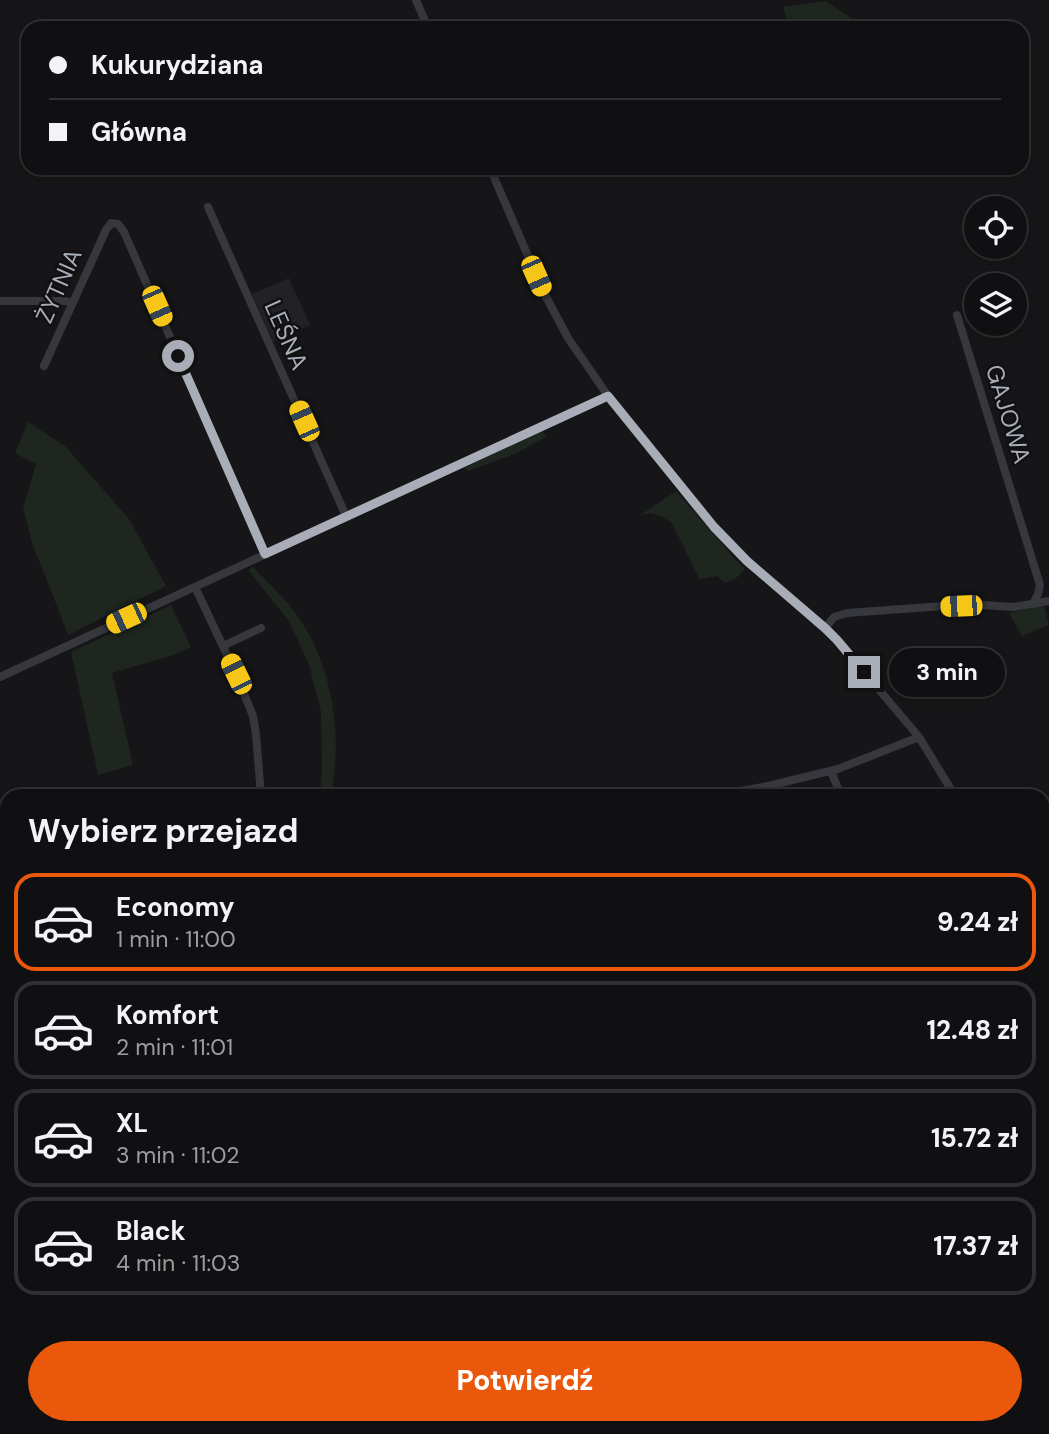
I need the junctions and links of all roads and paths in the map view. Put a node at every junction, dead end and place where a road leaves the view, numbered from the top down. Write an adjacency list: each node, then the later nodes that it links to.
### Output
1 (416, 0): 2 (street)
2 (425, 21)
3 (493, 175): 9 (street)
4 (208, 207): 10 (street, LEŚNA)
5 (0, 300): 6 (street)
6 (73, 303): 8 (street, ŻYTNIA); 11 (street, ŻYTNIA)
7 (957, 315): 14 (street, GAJOWA)
8 (44, 366)
9 (608, 396): 10 (street); 16 (street)
10 (346, 516): 11 (street)
11 (265, 554): 12 (street)
12 (195, 587): 17 (street); 18 (street)
13 (1049, 601): 14 (street)
14 (1032, 604): 16 (street)
15 (261, 628): 17 (street)
16 (825, 628): 19 (street)
17 (223, 646): 21 (street)
18 (0, 677)
19 (919, 737): 20 (street); 24 (street)
20 (831, 771): 22 (street); 23 (street)
21 (260, 789)
22 (752, 789)
23 (838, 789)
24 (951, 789)

